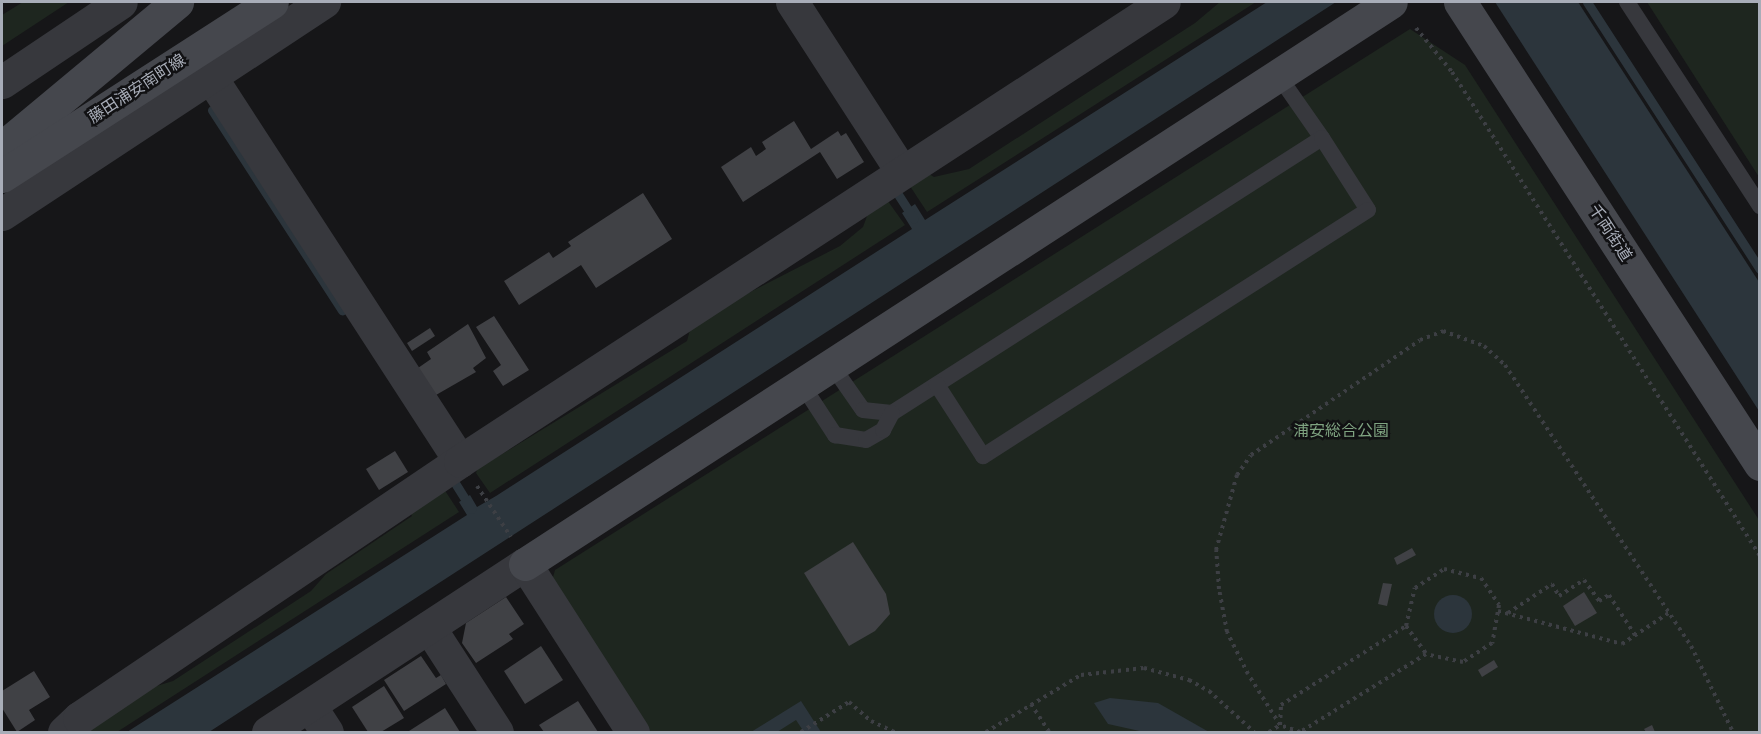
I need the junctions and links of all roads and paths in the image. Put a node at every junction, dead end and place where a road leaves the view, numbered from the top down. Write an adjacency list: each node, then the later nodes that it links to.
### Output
1 (121, 2): 13 (street)
2 (177, 2): 15 (street)
3 (272, 2): 16 (street, 藤田浦安南町線)
4 (324, 2): 12 (street)
5 (792, 2): 17 (street)
6 (1164, 2): 17 (street)
7 (1391, 2): 11 (street)
8 (1460, 2): 24 (street, 千両街道)
9 (1627, 2): 18 (lane)
10 (1416, 28): 28 (path)
11 (1278, 75): 14 (lane); 20 (street)
12 (210, 76): 19 (street); 25 (street)
13 (2, 82)
14 (1322, 138): 21 (lane); 21 (lane)
15 (2, 148)
16 (2, 176)
17 (893, 178): 25 (street)
18 (1760, 206)
19 (2, 214)
20 (833, 367): 22 (street); 23 (lane)
21 (937, 385): 23 (lane)
22 (803, 387): 23 (lane); 27 (street)
23 (892, 413)
24 (1760, 464)
25 (450, 467): 39 (street)
26 (483, 495): 27 (path)
27 (520, 554): 33 (street); 42 (street)
28 (1760, 556)
29 (1498, 611): 31 (path); 32 (path); 35 (path)
30 (1670, 612): 34 (path); 38 (path); 49 (path)
31 (1508, 613): 34 (path); 34 (path)
32 (1407, 626): 35 (path); 38 (path)
33 (429, 627): 37 (street); 41 (street)
34 (1635, 635)
35 (1426, 654): 38 (path)
36 (1031, 704): 45 (path); 46 (path); 47 (path)
37 (318, 719): 40 (street)
38 (1280, 725): 48 (path)
39 (64, 732)
40 (268, 732)
41 (497, 732)
42 (633, 732)
43 (801, 732): 44 (path)
44 (896, 732)
45 (986, 732)
46 (1049, 732)
47 (1254, 732)
48 (1269, 732)
49 (1733, 732)

